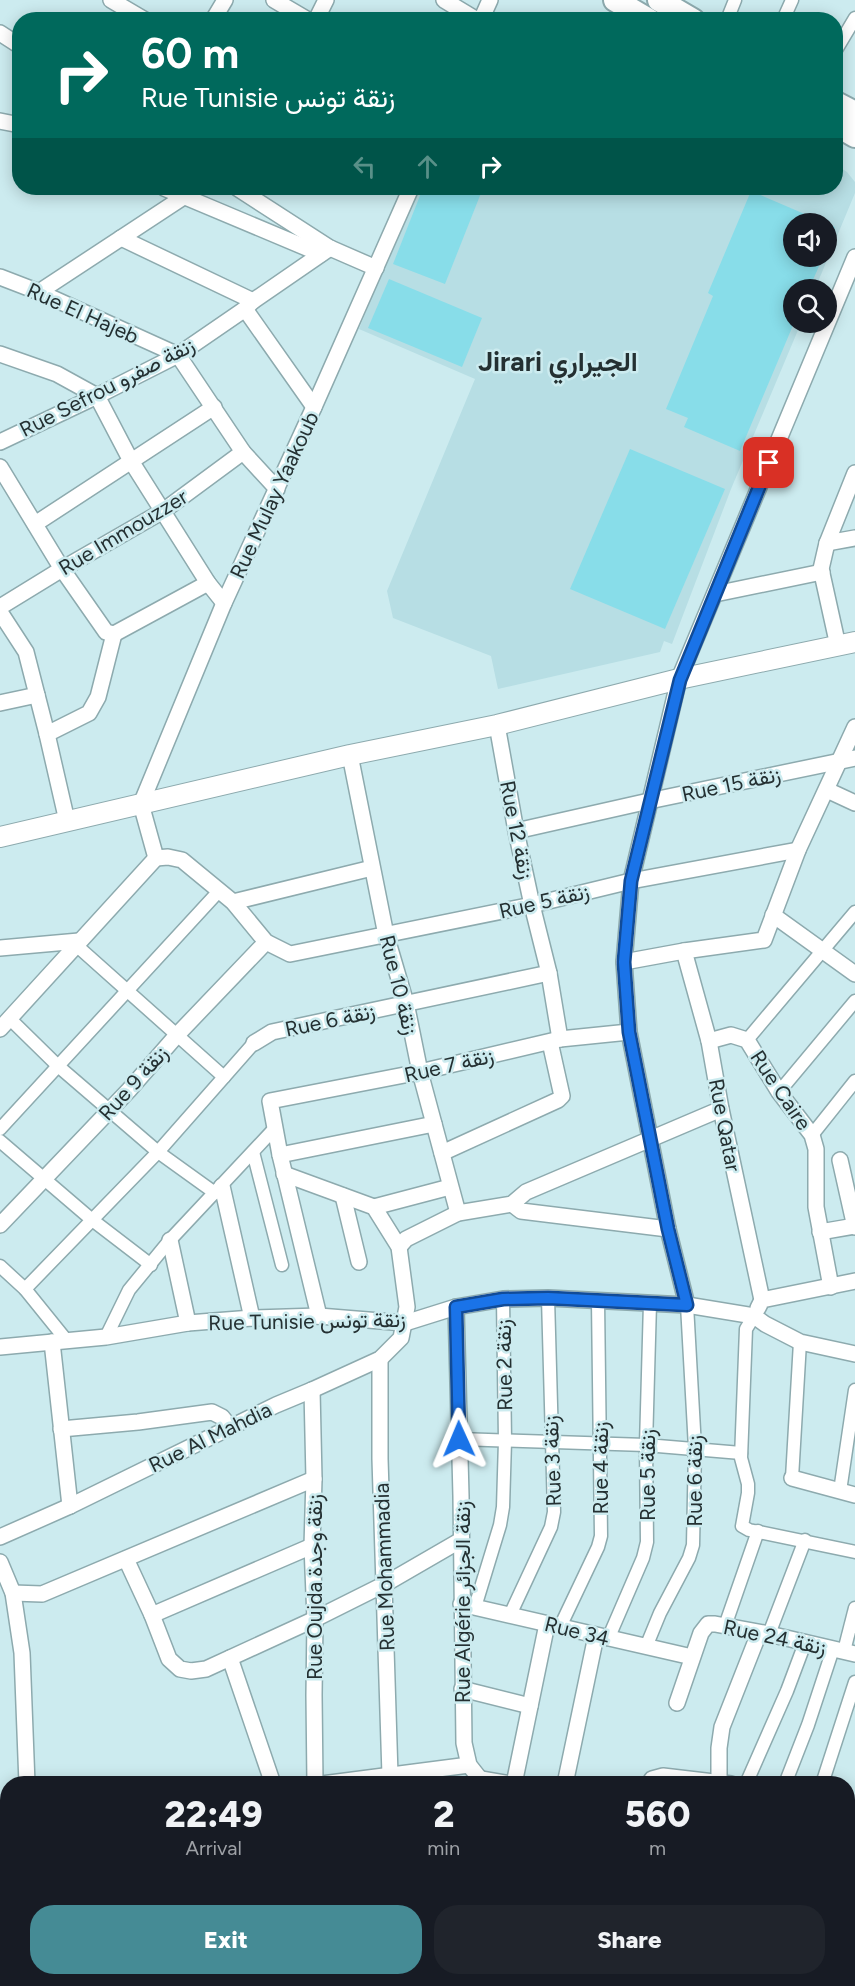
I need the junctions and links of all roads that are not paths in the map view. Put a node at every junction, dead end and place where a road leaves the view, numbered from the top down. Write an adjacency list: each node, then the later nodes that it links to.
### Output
1 (111, 0): 7 (street)
2 (274, 0): 8 (street)
3 (444, 0): 9 (street)
4 (615, 0): 10 (main road)
5 (659, 0): 6 (main road)
6 (687, 10)
7 (131, 12)
8 (294, 12)
9 (465, 12)
10 (635, 12)
11 (855, 18): 12 (street)
12 (843, 38)
13 (247, 195): 17 (street)
14 (408, 195): 19 (street, Rue Mulay Yaakoub)
15 (185, 196): 16 (street); 17 (street)
16 (121, 238): 22 (street); 23 (street)
17 (326, 251): 19 (street); 23 (street, Rue Sefrou زنقة صفرو)
18 (855, 256): 21 (street)
19 (376, 268): 28 (street, Rue Mulay Yaakoub)
20 (0, 277): 22 (street, Rue El Hajeb)
21 (848, 290): 42 (street)
22 (39, 292): 25 (street, Rue El Hajeb)
23 (249, 305): 25 (street, Rue Sefrou زنقة صفرو); 28 (street)
24 (0, 354): 26 (street)
25 (178, 355): 26 (street, Rue Sefrou زنقة صفرو); 27 (street)
26 (97, 396): 29 (street, Rue Sefrou زنقة صفرو); 31 (street)
27 (214, 407): 30 (street); 31 (street)
28 (314, 407): 34 (street, Rue Mulay Yaakoub)
29 (0, 442)
30 (243, 452): 34 (street); 35 (street, Rue Immouzzer)
31 (130, 461): 35 (street); 36 (street)
32 (0, 467): 36 (street)
33 (855, 473): 38 (street)
34 (276, 489): 43 (street, Rue Mulay Yaakoub)
35 (163, 512): 39 (street, Rue Immouzzer); 41 (street)
36 (35, 524): 39 (street)
37 (855, 538): 38 (street)
38 (827, 543): 40 (street)
39 (62, 568): 44 (street, Rue Immouzzer); 46 (street)
40 (822, 572): 42 (street); 47 (street)
41 (208, 583): 43 (street); 46 (street)
42 (715, 594): 48 (street)
43 (224, 603): 59 (street, Rue Mulay Yaakoub)
44 (0, 607)
45 (0, 612): 49 (street)
46 (110, 633): 53 (street)
47 (846, 644): 48 (street)
48 (680, 680): 51 (street); 57 (street)
49 (37, 695): 50 (street); 53 (street)
50 (0, 703)
51 (497, 725): 54 (street); 61 (street, Rue 12 زنقة)
52 (855, 727): 55 (street)
53 (48, 734): 60 (street)
54 (350, 755): 59 (street); 65 (street, Rue 10 زنقة)
55 (848, 759): 56 (street); 57 (street, Rue 15 زنقة)
56 (827, 790): 58 (street); 63 (street)
57 (649, 801): 61 (street, Rue 15 زنقة); 66 (street)
58 (855, 803)
59 (141, 804): 60 (street); 64 (street)
60 (67, 821): 62 (street)
61 (516, 831): 69 (street, Rue 12 زنقة)
62 (0, 837)
63 (798, 850): 66 (street, Rue 5 زنقة); 71 (street)
64 (156, 858): 67 (street); 74 (street)
65 (372, 868): 68 (street); 72 (street, Rue 10 زنقة)
66 (631, 881): 69 (street, Rue 5 زنقة); 78 (street)
67 (219, 891): 68 (street); 81 (street)
68 (233, 902): 73 (street)
69 (532, 905): 72 (street, Rue 5 زنقة); 79 (street, Rue 12 زنقة)
70 (855, 912): 77 (street)
71 (773, 915): 76 (street); 77 (street)
72 (386, 935): 73 (street, Rue 5 زنقة); 83 (street, Rue 10 زنقة)
73 (266, 942): 86 (street, Rue 9 زنقة)
74 (78, 943): 75 (street); 81 (street); 84 (street)
75 (0, 948)
76 (684, 951): 78 (street); 89 (street, Rue Qatar)
77 (823, 951): 80 (street); 87 (street)
78 (624, 962): 85 (street)
79 (549, 973): 83 (street, Rue 6 زنقة); 88 (street, Rue 12 زنقة)
80 (855, 974)
81 (126, 991): 86 (street); 91 (street)
82 (855, 1000): 95 (street)
83 (406, 1004): 90 (street, Rue 6 زنقة); 92 (street, Rue 10 زنقة)
84 (5, 1024): 91 (street)
85 (629, 1032): 88 (street, Rue 7 زنقة); 102 (street)
86 (177, 1035): 93 (street); 97 (street, Rue 9 زنقة)
87 (747, 1040): 89 (street, Rue Caire); 95 (street, Rue Caire)
88 (555, 1041): 92 (street, Rue 7 زنقة); 106 (street, Rue 12 زنقة)
89 (709, 1041): 96 (street, Rue Qatar)
90 (254, 1043): 93 (street)
91 (58, 1066): 97 (street); 100 (street)
92 (420, 1072): 98 (street, Rue 10 زنقة); 99 (street, Rue 7 زنقة)
93 (224, 1077): 104 (street)
94 (855, 1081): 101 (street)
95 (779, 1092): 101 (street, Rue Caire)
96 (721, 1109): 102 (street); 133 (street, Rue Qatar)
97 (109, 1111): 104 (street); 110 (street, Rue 9 زنقة)
98 (434, 1124): 106 (street, Rue 10 زنقة); 107 (street)
99 (275, 1128): 105 (street); 107 (street)
100 (0, 1130)
101 (812, 1135): 121 (street, Rue Caire)
102 (651, 1138): 114 (street); 120 (street)
103 (0, 1141): 110 (street)
104 (158, 1152): 112 (street); 117 (street)
105 (253, 1152): 112 (street); 126 (street)
106 (441, 1153): 111 (street, Rue 10 زنقة)
107 (280, 1155): 109 (street)
108 (840, 1160): 119 (street)
109 (284, 1174): 113 (street); 138 (street)
110 (44, 1179): 117 (street); 118 (street, Rue 9 زنقة)
111 (450, 1188): 115 (street); 116 (street, Rue 10 زنقة)
112 (219, 1190): 122 (street); 140 (street)
113 (343, 1196): 115 (street); 124 (street)
114 (512, 1204): 116 (street); 120 (street)
115 (374, 1207): 123 (street)
116 (458, 1213): 123 (street)
117 (91, 1219): 125 (street); 130 (street)
118 (0, 1225)
119 (855, 1226): 121 (street)
120 (668, 1229): 136 (street)
121 (820, 1232): 129 (street, Rue Caire)
122 (170, 1240): 125 (street); 141 (street)
123 (399, 1247): 142 (street)
124 (359, 1262)
125 (151, 1265): 143 (street)
126 (282, 1265)
127 (0, 1266): 130 (street)
128 (855, 1281): 129 (street)
129 (831, 1287): 133 (street)
130 (25, 1289): 144 (street)
131 (548, 1298): 132 (street, Rue Tunisie زنقة تونس); 134 (street, Rue Tunisie زنقة تونس); 155 (street, Rue 3 زنقة)
132 (503, 1299): 137 (street, Rue Tunisie زنقة تونس); 154 (street, Rue 2 زنقة)
133 (762, 1300): 139 (street)
134 (598, 1301): 135 (street, Rue Tunisie زنقة تونس); 156 (street, Rue 4 زنقة)
135 (650, 1303): 136 (street, Rue Tunisie زنقة تونس); 157 (street, Rue 5 زنقة)
136 (687, 1305): 139 (street, Rue Tunisie زنقة تونس); 158 (street, Rue 6 زنقة)
137 (456, 1307): 142 (street, Rue Tunisie زنقة تونس); 153 (street, Rue Algérie زنقة الجزائر)
138 (319, 1316): 140 (street, Rue Tunisie زنقة تونس); 142 (street, Rue Tunisie زنقة تونس)
139 (754, 1316): 145 (street, Rue Tunisie زنقة تونس); 159 (street)
140 (252, 1318): 141 (street, Rue Tunisie زنقة تونس)
141 (188, 1323): 143 (street, Rue Tunisie زنقة تونس)
142 (405, 1323): 148 (street, Rue Al Mahdia)
143 (106, 1337): 144 (street, Rue Tunisie زنقة تونس)
144 (59, 1341): 146 (street, Rue Tunisie زنقة تونس); 152 (street)
145 (800, 1342): 147 (street, Rue Tunisie زنقة تونس); 160 (street)
146 (0, 1347)
147 (855, 1354)
148 (380, 1359): 149 (street, Rue Al Mahdia); 172 (street, Rue Mohammadia)
149 (312, 1390): 151 (street, Rue Al Mahdia); 161 (street, Rue Oujda زنقة وجدة)
150 (855, 1390): 162 (street)
151 (230, 1427): 152 (street); 163 (street, Rue Al Mahdia)
152 (61, 1430): 163 (street)
153 (459, 1439): 154 (street); 166 (street, Rue Algérie زنقة الجزائر)
154 (505, 1441): 155 (street); 174 (street, Rue 2 زنقة)
155 (551, 1442): 156 (street); 177 (street, Rue 3 زنقة)
156 (600, 1444): 157 (street); 179 (street, Rue 4 زنقة)
157 (646, 1445): 158 (street); 182 (street, Rue 5 زنقة)
158 (695, 1448): 159 (street); 184 (street, Rue 6 زنقة)
159 (741, 1453): 164 (street)
160 (792, 1478): 162 (street)
161 (314, 1479): 168 (street, Rue Oujda زنقة وجدة); 170 (street)
162 (848, 1493)
163 (70, 1506): 165 (street, Rue Al Mahdia)
164 (758, 1531): 167 (street); 180 (street)
165 (0, 1537)
166 (461, 1539): 172 (street); 174 (street, Rue Algérie زنقة الجزائر)
167 (805, 1540): 169 (street); 181 (street)
168 (312, 1546): 176 (street); 178 (street, Rue Oujda زنقة وجدة)
169 (855, 1552)
170 (126, 1559): 173 (street); 176 (street)
171 (0, 1562): 173 (street)
172 (385, 1584): 178 (street); 197 (street, Rue Mohammadia)
173 (13, 1593): 194 (street)
174 (468, 1605): 177 (street, Rue 34); 189 (street, Rue Algérie زنقة الجزائر)
175 (855, 1608): 185 (street)
176 (152, 1615): 186 (street)
177 (510, 1615): 179 (street, Rue 34)
178 (315, 1618): 186 (street); 196 (street, Rue Oujda زنقة وجدة)
179 (554, 1625): 182 (street, Rue 34); 191 (street)
180 (725, 1626): 181 (street, Rue 24 زنقة); 187 (street, Rue 24 زنقة)
181 (764, 1633): 183 (street, Rue 24 زنقة); 203 (street)
182 (602, 1637): 184 (street, Rue 34); 202 (street)
183 (805, 1643): 185 (street, Rue 24 زنقة); 204 (street)
184 (646, 1647): 187 (street, Rue 34)
185 (844, 1652): 205 (street)
186 (230, 1658): 195 (street)
187 (692, 1658): 190 (street, Rue 24 زنقة)
188 (855, 1682): 206 (street)
189 (462, 1689): 191 (street); 192 (street, Rue Algérie زنقة الجزائر)
190 (677, 1703)
191 (530, 1706): 201 (street)
192 (469, 1765): 193 (street); 200 (street)
193 (440, 1767): 198 (street); 199 (street)
194 (27, 1776)
195 (270, 1776)
196 (315, 1776)
197 (385, 1776)
198 (395, 1776)
199 (440, 1776)
200 (479, 1776)
201 (515, 1776)
202 (568, 1776)
203 (722, 1776)
204 (750, 1776)
205 (788, 1776)
206 (825, 1776)

